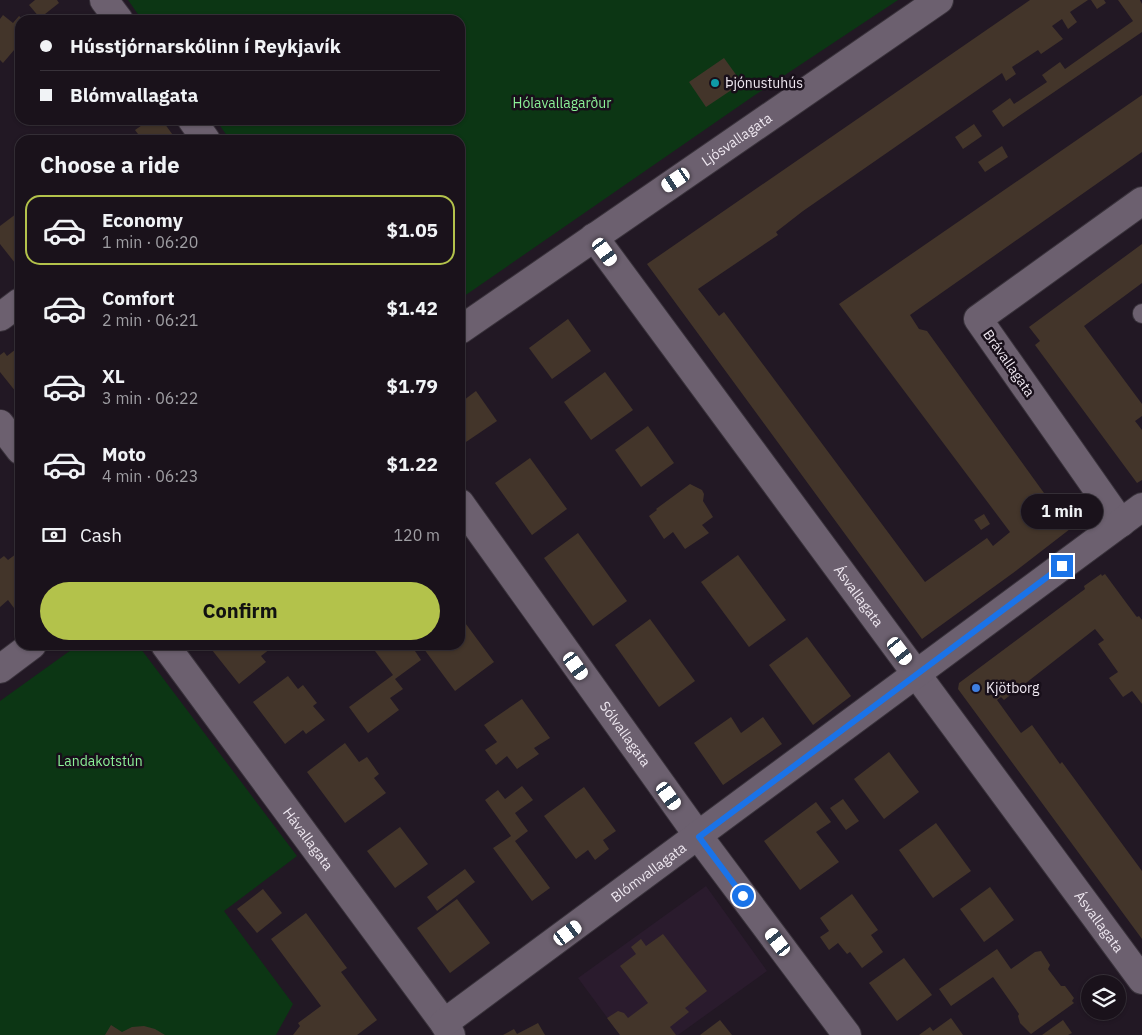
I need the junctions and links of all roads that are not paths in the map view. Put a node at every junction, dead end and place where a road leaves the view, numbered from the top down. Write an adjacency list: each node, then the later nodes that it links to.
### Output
1 (104, 0): 3 (street)
2 (939, 0): 5 (street, Ljósvallagata)
3 (115, 15)
4 (1142, 201): 12 (street, Brávallagata)
5 (594, 237): 8 (street, Ljósvallagata); 16 (street, Ásvallagata)
6 (15, 306): 7 (street)
7 (0, 317)
8 (465, 327)
9 (0, 424): 10 (street)
10 (15, 444)
11 (465, 510): 17 (street, Sólvallagata)
12 (1132, 515): 16 (street, Blómvallagata)
13 (25, 650): 15 (street)
14 (169, 650): 19 (street, Hávallagata)
15 (0, 669)
16 (917, 674): 17 (street, Blómvallagata); 18 (street, Ásvallagata)
17 (699, 837): 19 (street, Blómvallagata); 20 (street, Sólvallagata)
18 (1142, 980)
19 (447, 1029)
20 (847, 1035)

